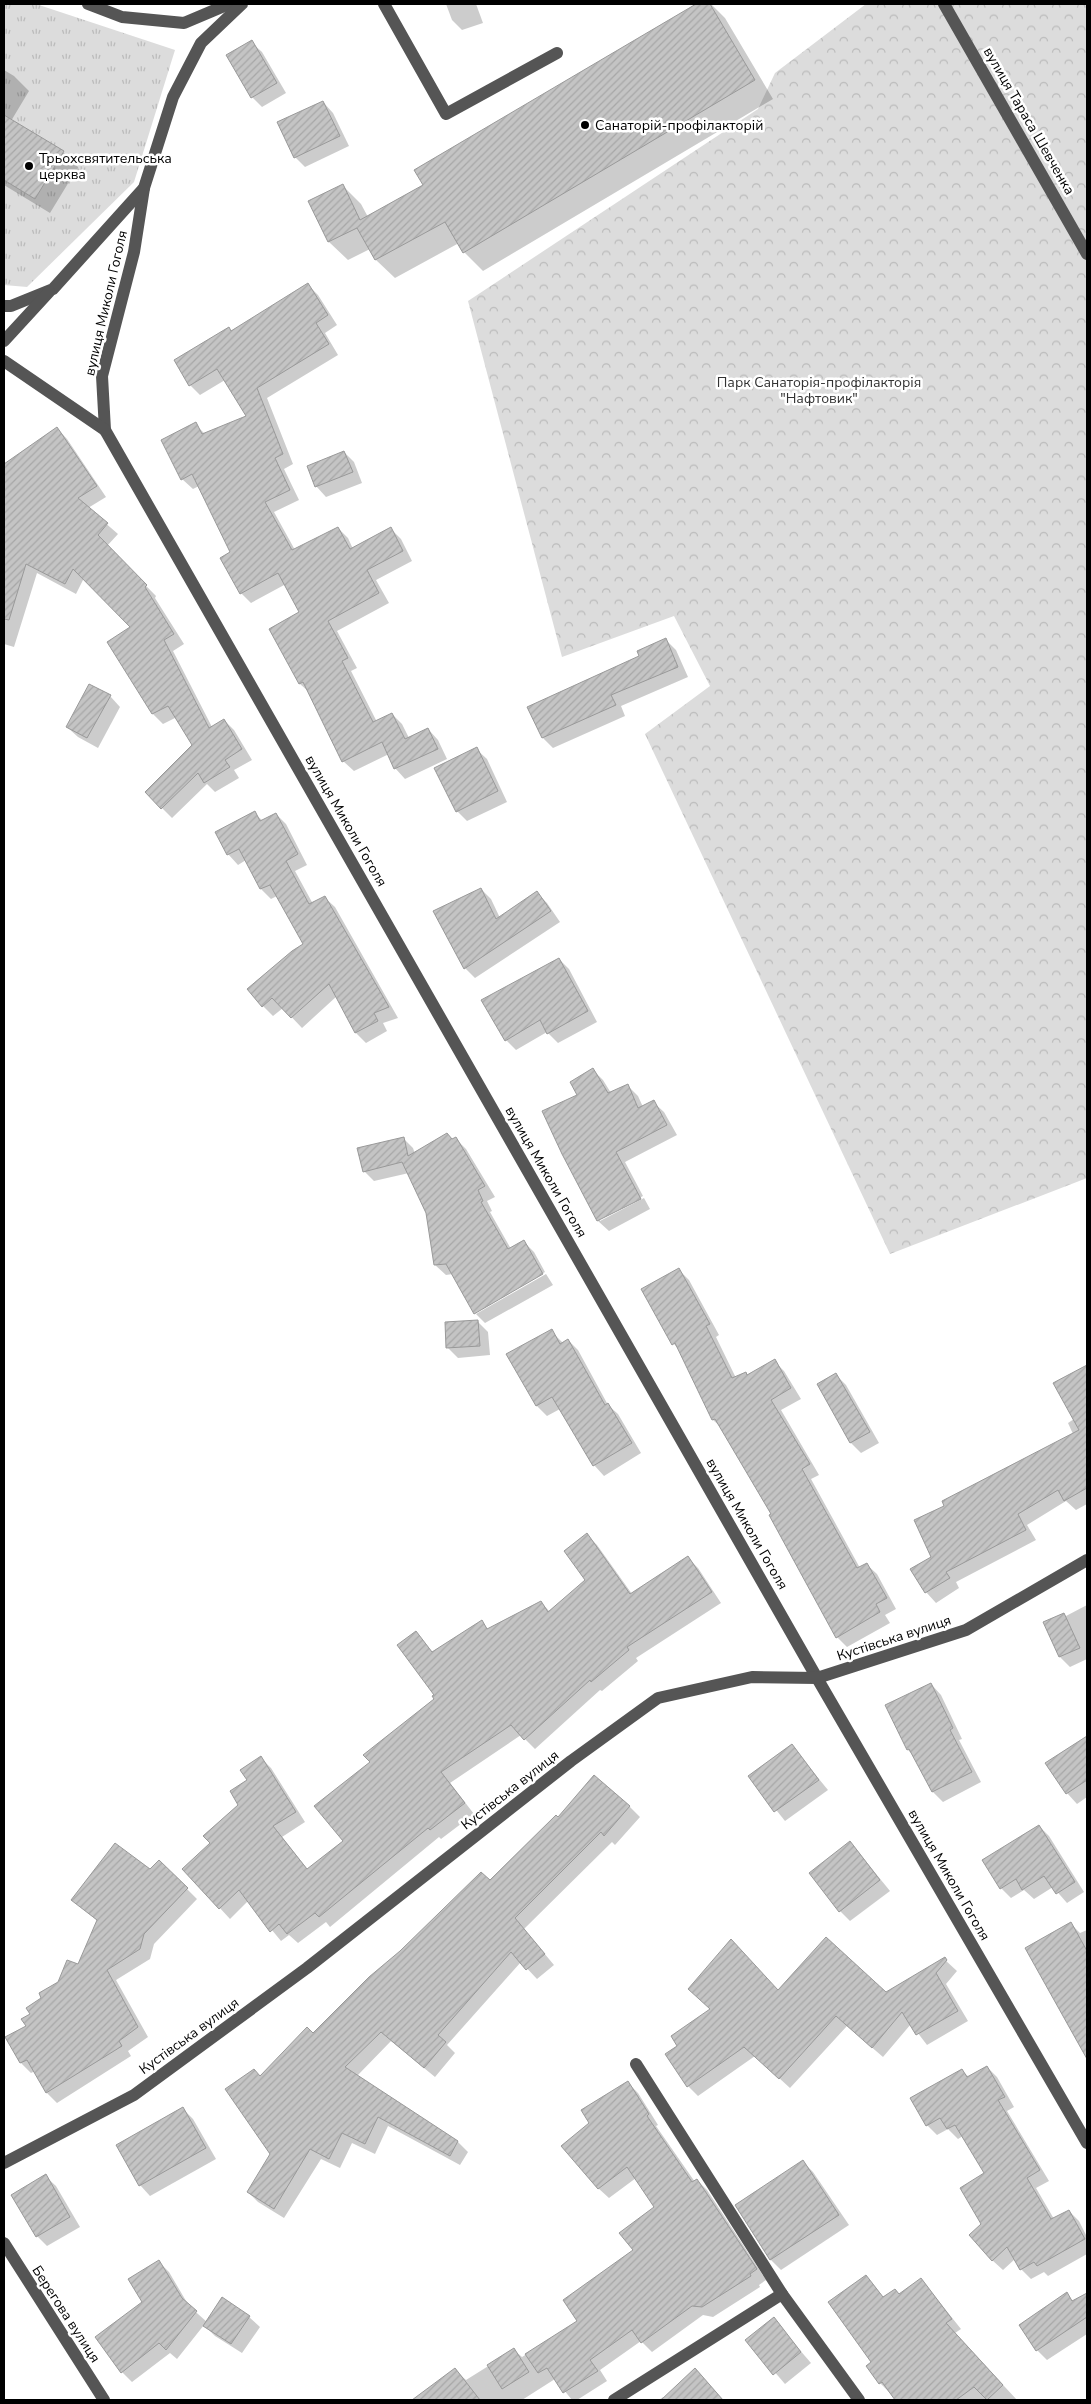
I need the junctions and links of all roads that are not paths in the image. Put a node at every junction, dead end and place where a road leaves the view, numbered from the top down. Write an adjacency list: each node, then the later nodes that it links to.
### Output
1 (88, 4): 2 (street)
2 (228, 4)
3 (242, 4): 7 (street, вулиця Миколи Гоголя)
4 (384, 4): 6 (street)
5 (944, 4): 8 (street, вулиця Тараса Шевченка)
6 (557, 53)
7 (144, 188): 9 (street); 13 (street, вулиця Миколи Гоголя)
8 (1087, 254)
9 (53, 289): 10 (street); 11 (street)
10 (4, 306)
11 (4, 341)
12 (4, 361): 13 (street)
13 (105, 430): 15 (street, вулиця Миколи Гоголя)
14 (1087, 1560): 15 (street, Кустівська вулиця)
15 (817, 1678): 17 (street, вулиця Миколи Гоголя); 18 (street, Кустівська вулиця)
16 (636, 2064): 20 (street)
17 (1087, 2142)
18 (4, 2163)
19 (4, 2243): 21 (street, Берегова вулиця)
20 (782, 2294): 22 (street); 23 (street)
21 (104, 2400)
22 (614, 2400)
23 (859, 2400)

